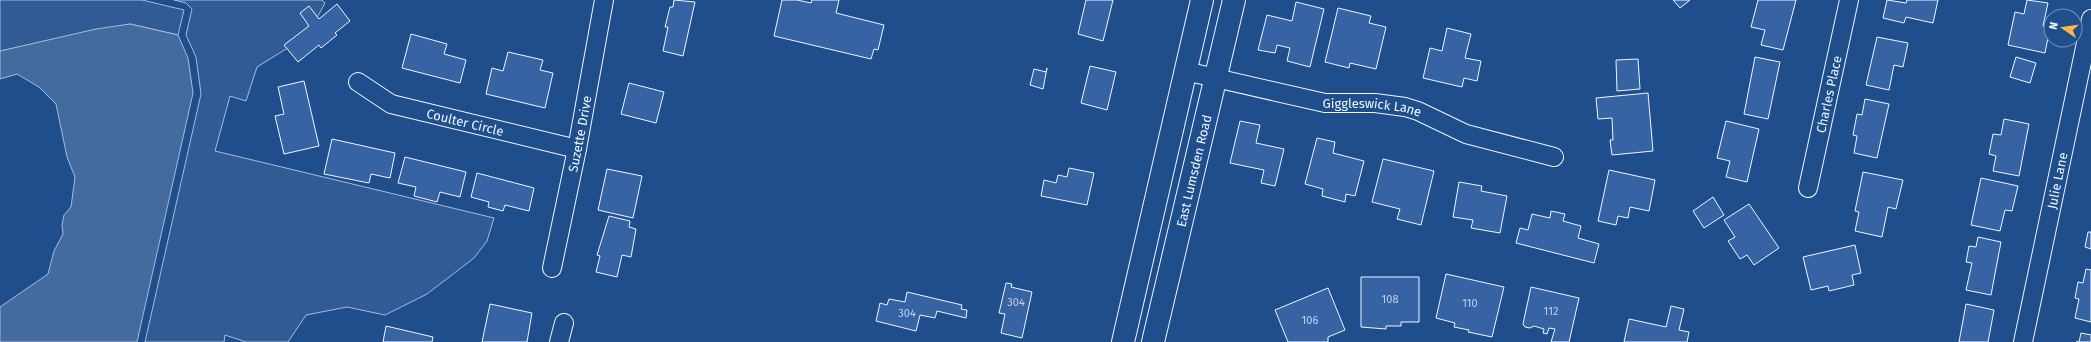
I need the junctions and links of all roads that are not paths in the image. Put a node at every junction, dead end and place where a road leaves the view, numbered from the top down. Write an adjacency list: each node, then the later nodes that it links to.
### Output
1 (604, 0): 9 (street, Suzette Drive)
2 (1202, 0): 6 (main road)
3 (1234, 0): 7 (main road, East Lumsden Road)
4 (1849, 0): 11 (street, Charles Place)
5 (2091, 19): 17 (street, Julie Lane)
6 (1185, 71): 7 (street, Giggleswick Lane); 15 (main road)
7 (1214, 78): 10 (street, Giggleswick Lane); 16 (main road, East Lumsden Road)
8 (358, 82): 9 (street, Coulter Circle)
9 (577, 149): 12 (street, Suzette Drive)
10 (1554, 157)
11 (1808, 188)
12 (552, 268)
13 (564, 323): 14 (street)
14 (559, 342)
15 (1122, 342)
16 (1154, 342)
17 (2023, 342)

